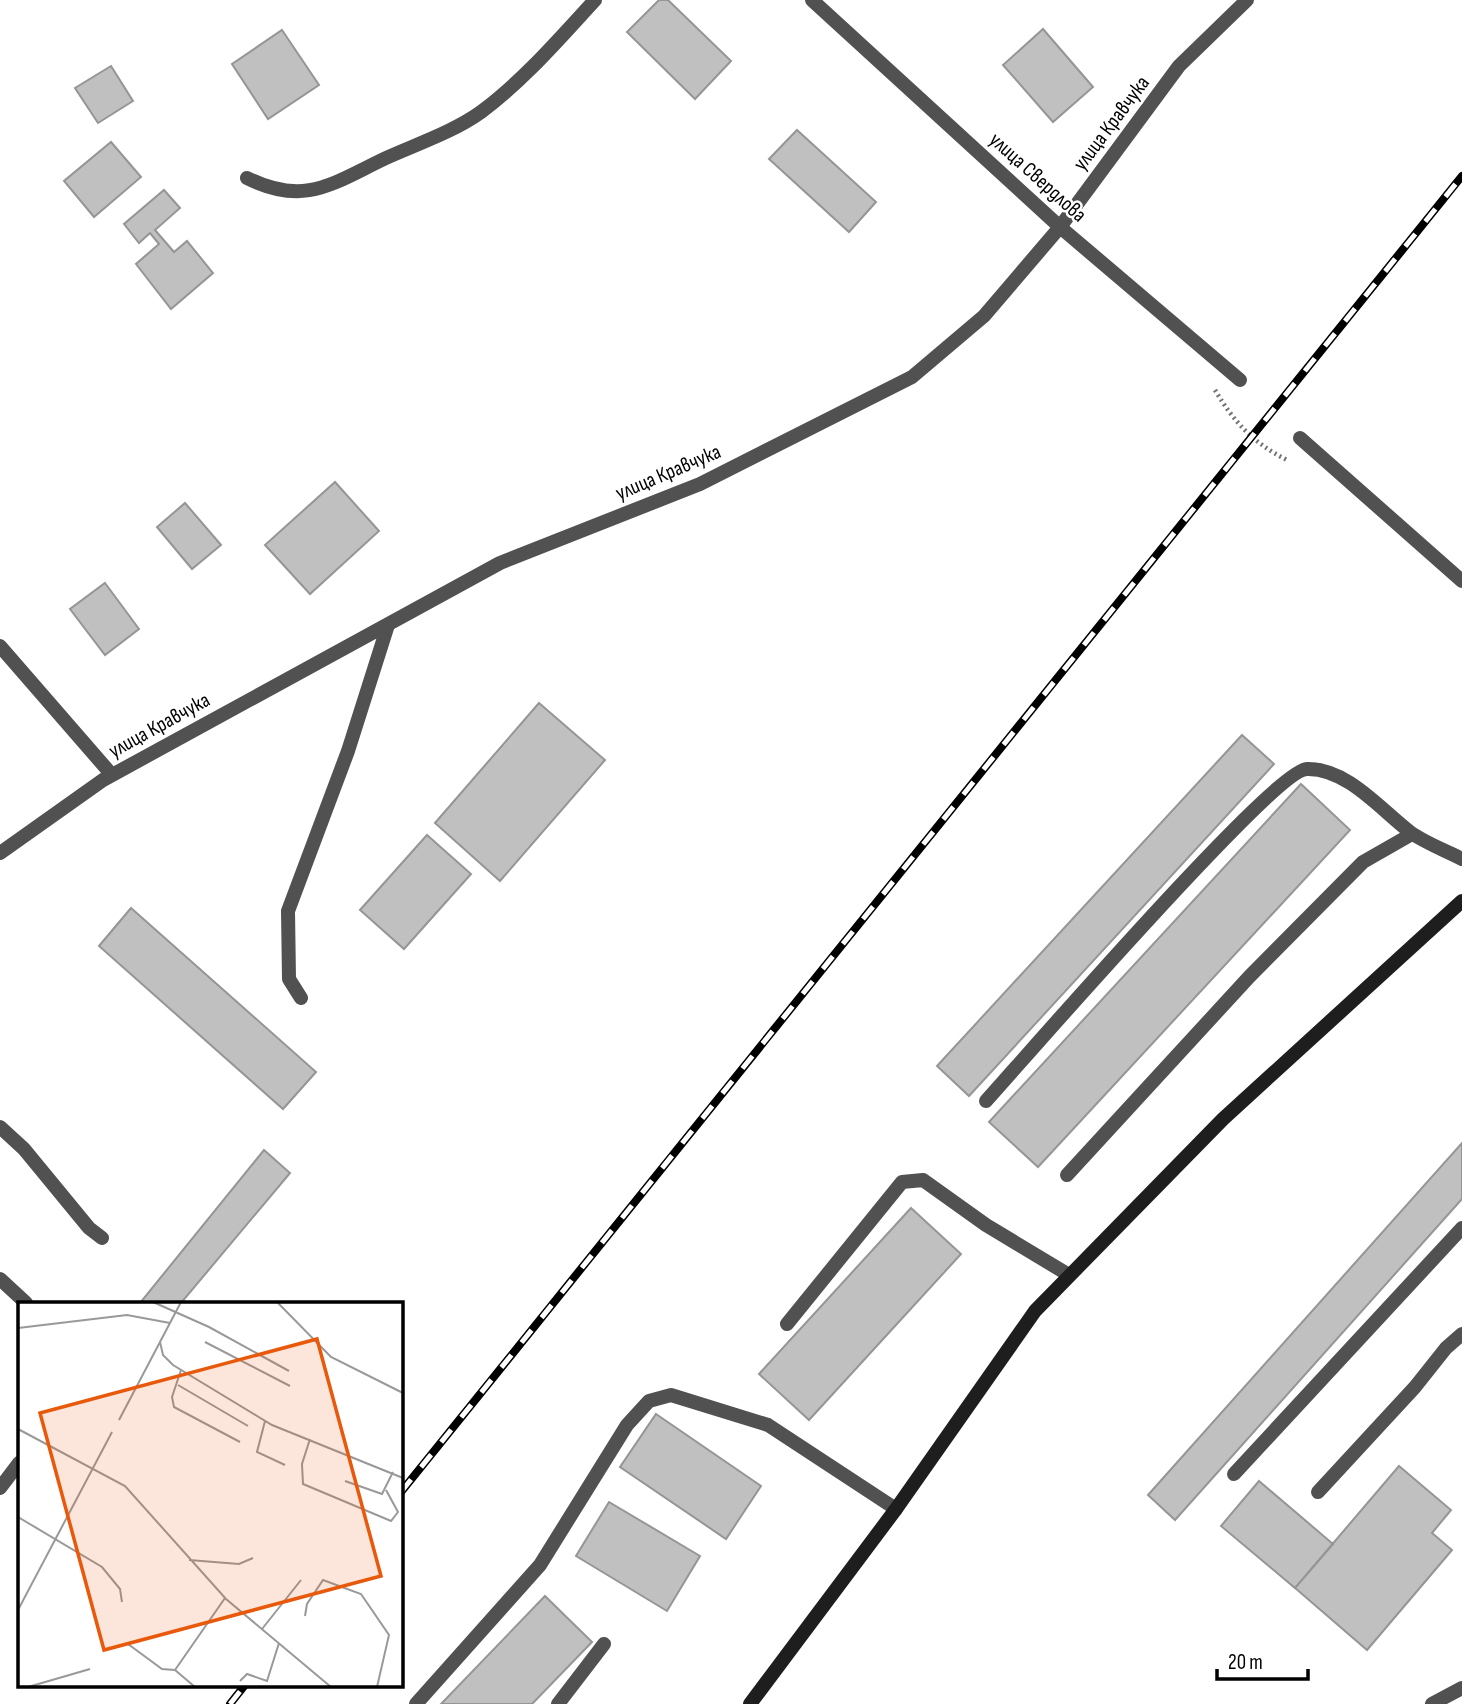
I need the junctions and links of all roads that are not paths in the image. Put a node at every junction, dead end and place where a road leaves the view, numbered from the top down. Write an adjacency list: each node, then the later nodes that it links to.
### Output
1 (595, 0): 4 (street)
2 (812, 0): 5 (street, улица Свердлова)
3 (1247, 0): 5 (street, улица Кравчука)
4 (247, 178)
5 (1060, 227): 6 (street, улица Свердлова); 9 (street, улица Кравчука)
6 (1240, 380)
7 (1300, 438): 8 (street)
8 (1462, 581)
9 (388, 625): 11 (street, улица Кравчука); 16 (street)
10 (0, 646): 11 (street)
11 (111, 775): 13 (street, улица Кравчука)
12 (1412, 834): 14 (street); 17 (street); 19 (street)
13 (0, 853)
14 (1462, 859)
15 (1462, 901): 22 (main road)
16 (301, 998)
17 (986, 1101)
18 (0, 1126): 21 (street)
19 (1067, 1175)
20 (1462, 1228): 28 (street)
21 (102, 1238)
22 (1069, 1275): 25 (street); 31 (main road)
23 (0, 1279): 24 (street)
24 (25, 1302)
25 (787, 1324)
26 (1462, 1334): 30 (street)
27 (18, 1463): 29 (street)
28 (1234, 1474)
29 (0, 1488)
30 (1318, 1492)
31 (896, 1509): 34 (street); 36 (main road)
32 (604, 1644): 35 (street)
33 (1462, 1688): 37 (street)
34 (416, 1704)
35 (558, 1704)
36 (750, 1704)
37 (1432, 1704)

